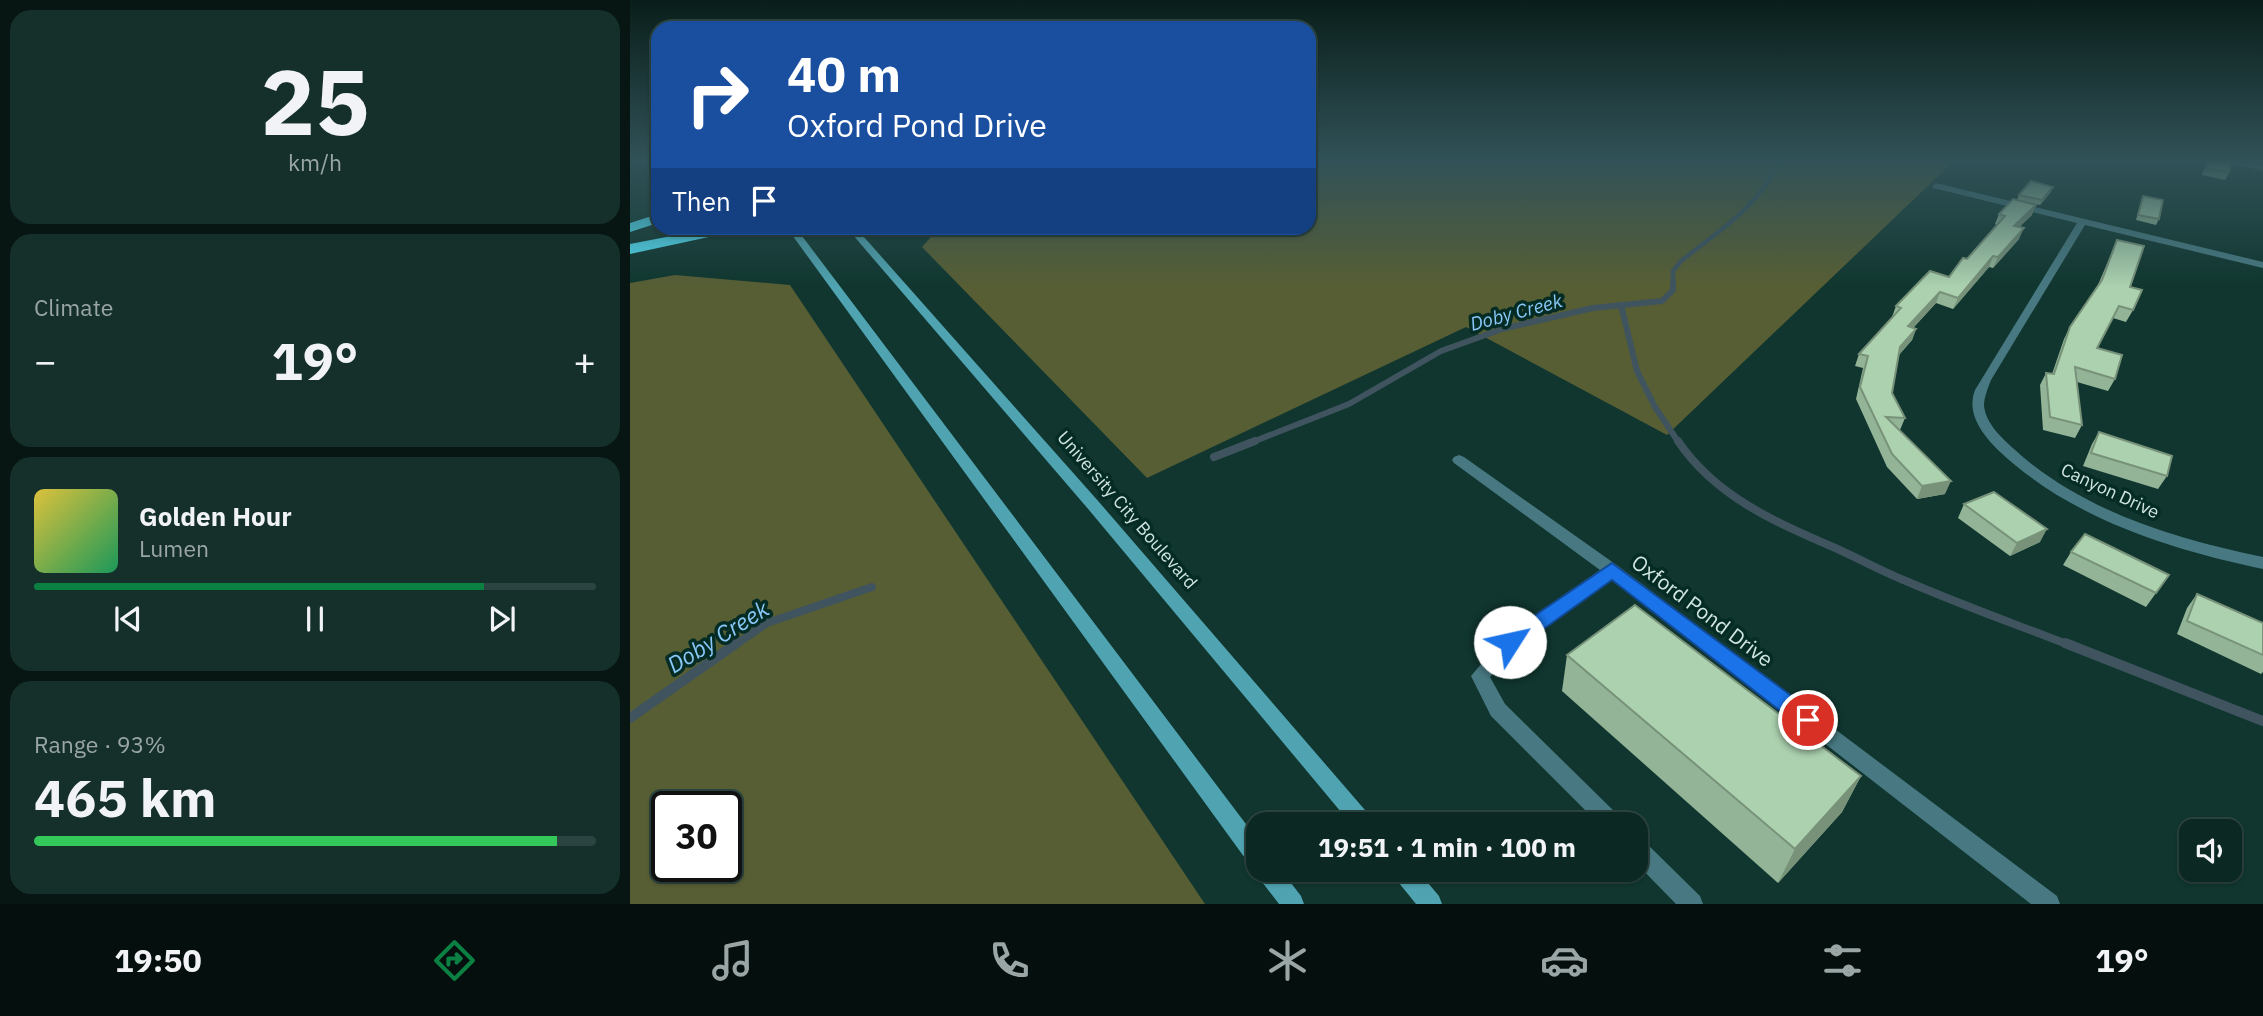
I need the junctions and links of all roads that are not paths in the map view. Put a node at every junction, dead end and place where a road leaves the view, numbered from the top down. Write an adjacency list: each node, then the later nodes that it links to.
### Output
1 (2008, 203): 3 (street)
2 (651, 220): 4 (highway)
3 (2083, 221): 9 (street); 11 (street, Canyon Drive)
4 (630, 228)
5 (698, 235): 8 (highway)
6 (796, 235): 15 (main road)
7 (857, 235): 13 (main road, University City Boulevard)
8 (630, 249)
9 (2263, 265)
10 (1459, 460): 12 (street, Oxford Pond Drive)
11 (2263, 563)
12 (1612, 570): 14 (street); 22 (street, Oxford Pond Drive)
13 (1354, 812)
14 (1601, 812)
15 (1246, 841)
16 (1648, 860): 21 (street)
17 (1276, 882): 19 (main road)
18 (1413, 882): 20 (main road)
19 (1293, 904)
20 (1431, 904)
21 (1692, 904)
22 (2049, 904)

